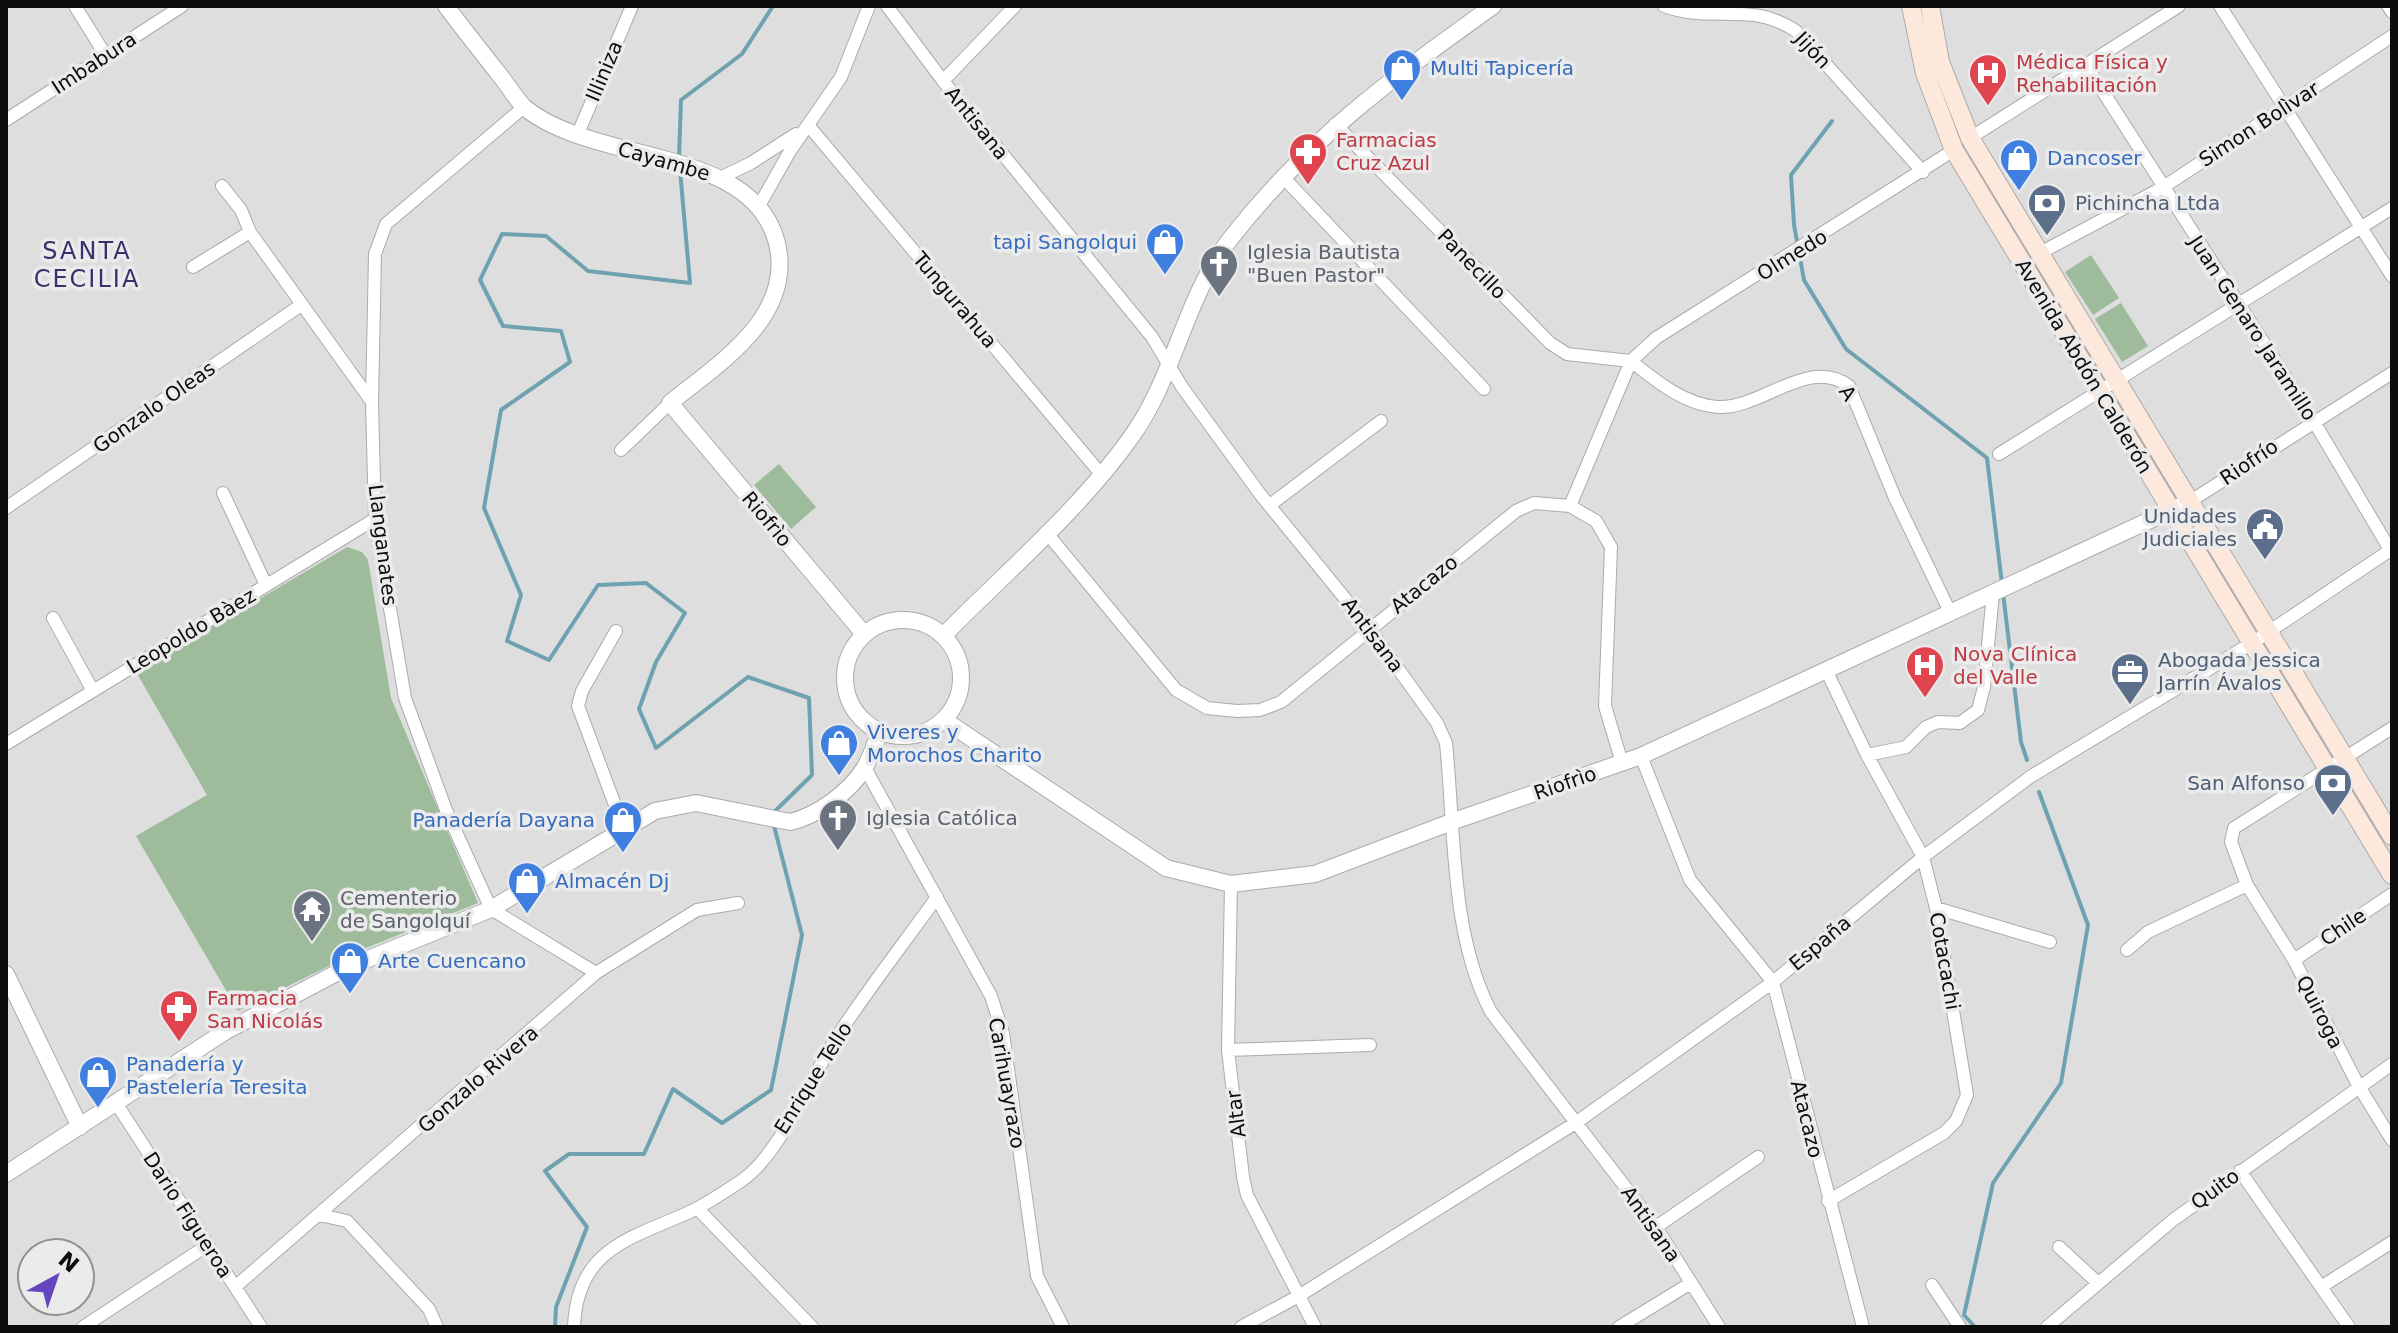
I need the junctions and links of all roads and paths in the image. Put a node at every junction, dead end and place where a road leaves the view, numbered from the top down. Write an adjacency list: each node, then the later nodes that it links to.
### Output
1 (75, 6): 18 (street)
2 (182, 6): 18 (street, Imbabura)
3 (446, 6): 21 (street, Cayambe)
4 (632, 6): 26 (street, Illiniza)
5 (869, 6): 25 (street)
6 (887, 6): 20 (street, Antisana)
7 (1015, 6): 20 (street)
8 (1664, 6): 15 (street, Jijón)
9 (1911, 6): 28 (main road, Avenida Abdón Calderón)
10 (1930, 6): 27 (main road, Avenida Abdón Calderón)
11 (2179, 6): 19 (street)
12 (2220, 6): 22 (street)
13 (2388, 6): 16 (street)
14 (1488, 7): 24 (street)
15 (1738, 10): 29 (street, Jijón)
16 (2392, 12)
17 (2392, 36): 22 (street, Simon Bolìvar)
18 (106, 56): 23 (street, Imbabura)
19 (2086, 65): 27 (street); 33 (street, Juan Genaro Jaramillo)
20 (943, 81): 44 (street, Antisana)
21 (524, 107): 26 (street, Cayambe); 49 (street, Llanganates)
22 (2284, 108): 33 (street, Simon Bolìvar); 36 (street)
23 (6, 120)
24 (1335, 124): 31 (street); 43 (street, Panecillo)
25 (808, 125): 30 (street); 34 (street); 55 (street, Tungurahua)
26 (577, 136): 30 (street, Cayambe)
27 (1970, 138): 38 (main road, Avenida Abdón Calderón)
28 (1954, 150): 29 (street, Olmedo); 48 (main road, Avenida Abdón Calderón)
29 (1923, 172): 43 (street, Olmedo)
30 (713, 175): 34 (street, Cayambe)
31 (1282, 176): 44 (street); 47 (street)
32 (222, 186): 37 (street)
33 (2162, 188): 38 (street, Simon Bolìvar); 41 (street, Juan Genaro Jaramillo)
34 (760, 204): 50 (street)
35 (2392, 208): 36 (street)
36 (2361, 227): 40 (street); 41 (street)
37 (250, 232): 39 (street); 42 (street)
38 (2040, 253): 46 (main road, Avenida Abdón Calderón)
39 (193, 267)
40 (2392, 276)
41 (2239, 302): 46 (street); 51 (street, Juan Genaro Jaramillo)
42 (301, 305): 49 (street); 60 (street, Gonzalo Oleas)
43 (1631, 361): 59 (street); 67 (street, A)
44 (1169, 363): 55 (street); 58 (street, Antisana)
45 (2392, 373): 51 (street, Riofrío)
46 (2117, 378): 48 (street); 57 (main road, Avenida Abdón Calderón)
47 (1484, 389)
48 (2098, 389): 54 (street); 61 (main road, Avenida Abdón Calderón)
49 (372, 402): 62 (street, Llanganates)
50 (670, 403): 53 (street); 72 (street, Riofrìo)
51 (2313, 420): 57 (street, Riofrío); 64 (street, Juan Genaro Jaramillo)
52 (1381, 421): 58 (street)
53 (621, 450)
54 (1999, 454)
55 (1101, 474): 63 (street)
56 (223, 493): 65 (street)
57 (2189, 502): 61 (street, Riofrìo); 71 (main road, Avenida Abdón Calderón)
58 (1270, 505): 69 (street, Antisana)
59 (1570, 506): 69 (street, Atacazo); 84 (street)
60 (6, 508)
61 (2172, 512): 66 (street, Riofrìo); 74 (main road, Avenida Abdón Calderón)
62 (375, 519): 65 (street, Leopoldo Bàez); 98 (street, Llanganates)
63 (1046, 532): 69 (street, Atacazo); 73 (street)
64 (2391, 551): 71 (street, España)
65 (266, 585): 76 (street, Leopoldo Bàez)
66 (1994, 593): 67 (street, Riofrìo); 81 (street)
67 (1951, 614): 75 (street, Riofrìo)
68 (53, 618): 76 (street)
69 (1369, 628): 87 (street, Antisana)
70 (616, 631): 88 (street)
71 (2268, 632): 74 (street, España); 83 (main road, Avenida Abdón Calderón)
72 (864, 634): 73 (street); 79 (street)
73 (943, 636): 77 (street)
74 (2252, 643): 85 (main road, Avenida Abdón Calderón); 90 (street, España)
75 (1826, 670): 81 (street, Cotacachi); 82 (street, Riofrìo)
76 (93, 691): 80 (street, Leopoldo Bàez)
77 (944, 720): 79 (street); 92 (street, Riofrìo)
78 (2392, 728): 83 (street, Quiroga)
79 (880, 732): 86 (street)
80 (6, 744)
81 (1867, 755): 90 (street, Cotacachi)
82 (1641, 756): 84 (street, Riofrìo); 104 (street, Atacazo)
83 (2345, 758): 85 (street, Quiroga); 89 (main road, Avenida Abdón Calderón)
84 (1622, 763): 87 (street, Riofrìo)
85 (2327, 767): 91 (main road, Avenida Abdón Calderón); 93 (street, Quiroga)
86 (865, 768): 88 (street); 95 (street, Carihuayrazo)
87 (1454, 821): 92 (street, Riofrìo); 110 (street, Antisana)
88 (624, 829): 98 (street)
89 (2392, 836)
90 (1923, 857): 97 (street, Cotacachi); 104 (street, España)
91 (2392, 875)
92 (1231, 884): 106 (street, Altar)
93 (2247, 885): 100 (street); 101 (street, Quiroga)
94 (2392, 894): 101 (street, Chile)
95 (937, 897): 117 (street, Enrique Tello); 134 (street, Carihuayrazo)
96 (738, 903): 102 (street, Gonzalo Rivera)
97 (1936, 908): 99 (street); 116 (street, Cotacachi)
98 (491, 909): 102 (street); 109 (street)
99 (2050, 942)
100 (2127, 950)
101 (2294, 960): 108 (street, Quiroga)
102 (596, 973): 118 (street, Gonzalo Rivera)
103 (6, 974): 111 (street)
104 (1773, 982): 110 (street, España); 116 (street, Atacazo)
105 (1370, 1045): 106 (street)
106 (1228, 1050): 128 (street, Altar)
107 (2392, 1064): 108 (street, Quito)
108 (2358, 1085): 112 (street, Quiroga); 114 (street, Quito)
109 (116, 1103): 111 (street); 121 (street, Dario Figueroa)
110 (1577, 1122): 119 (street, Antisana); 128 (street, España)
111 (80, 1127): 115 (street)
112 (2392, 1140)
113 (1758, 1157): 119 (street)
114 (2240, 1171): 124 (street, Quito); 127 (street)
115 (6, 1174)
116 (1828, 1201): 139 (street, Atacazo)
117 (697, 1208): 132 (street, Enrique Tello); 133 (street)
118 (320, 1215): 126 (street, Gonzalo Rivera); 131 (street)
119 (1656, 1227): 123 (street, Antisana)
120 (2392, 1242): 127 (street)
121 (208, 1245): 126 (street, Dario Figueroa); 129 (street)
122 (2059, 1247): 124 (street)
123 (1691, 1283): 137 (street); 138 (street, Antisana)
124 (2098, 1283): 141 (street, Quito)
125 (1932, 1285): 140 (street)
126 (235, 1287): 130 (street, Dario Figueroa)
127 (2321, 1287): 142 (street)
128 (1297, 1297): 135 (street, España); 136 (street, Altar)
129 (83, 1327)
130 (261, 1327)
131 (437, 1327)
132 (574, 1327)
133 (812, 1327)
134 (1063, 1327)
135 (1241, 1327)
136 (1315, 1327)
137 (1619, 1327)
138 (1719, 1327)
139 (1863, 1327)
140 (1960, 1327)
141 (2047, 1327)
142 (2349, 1327)

